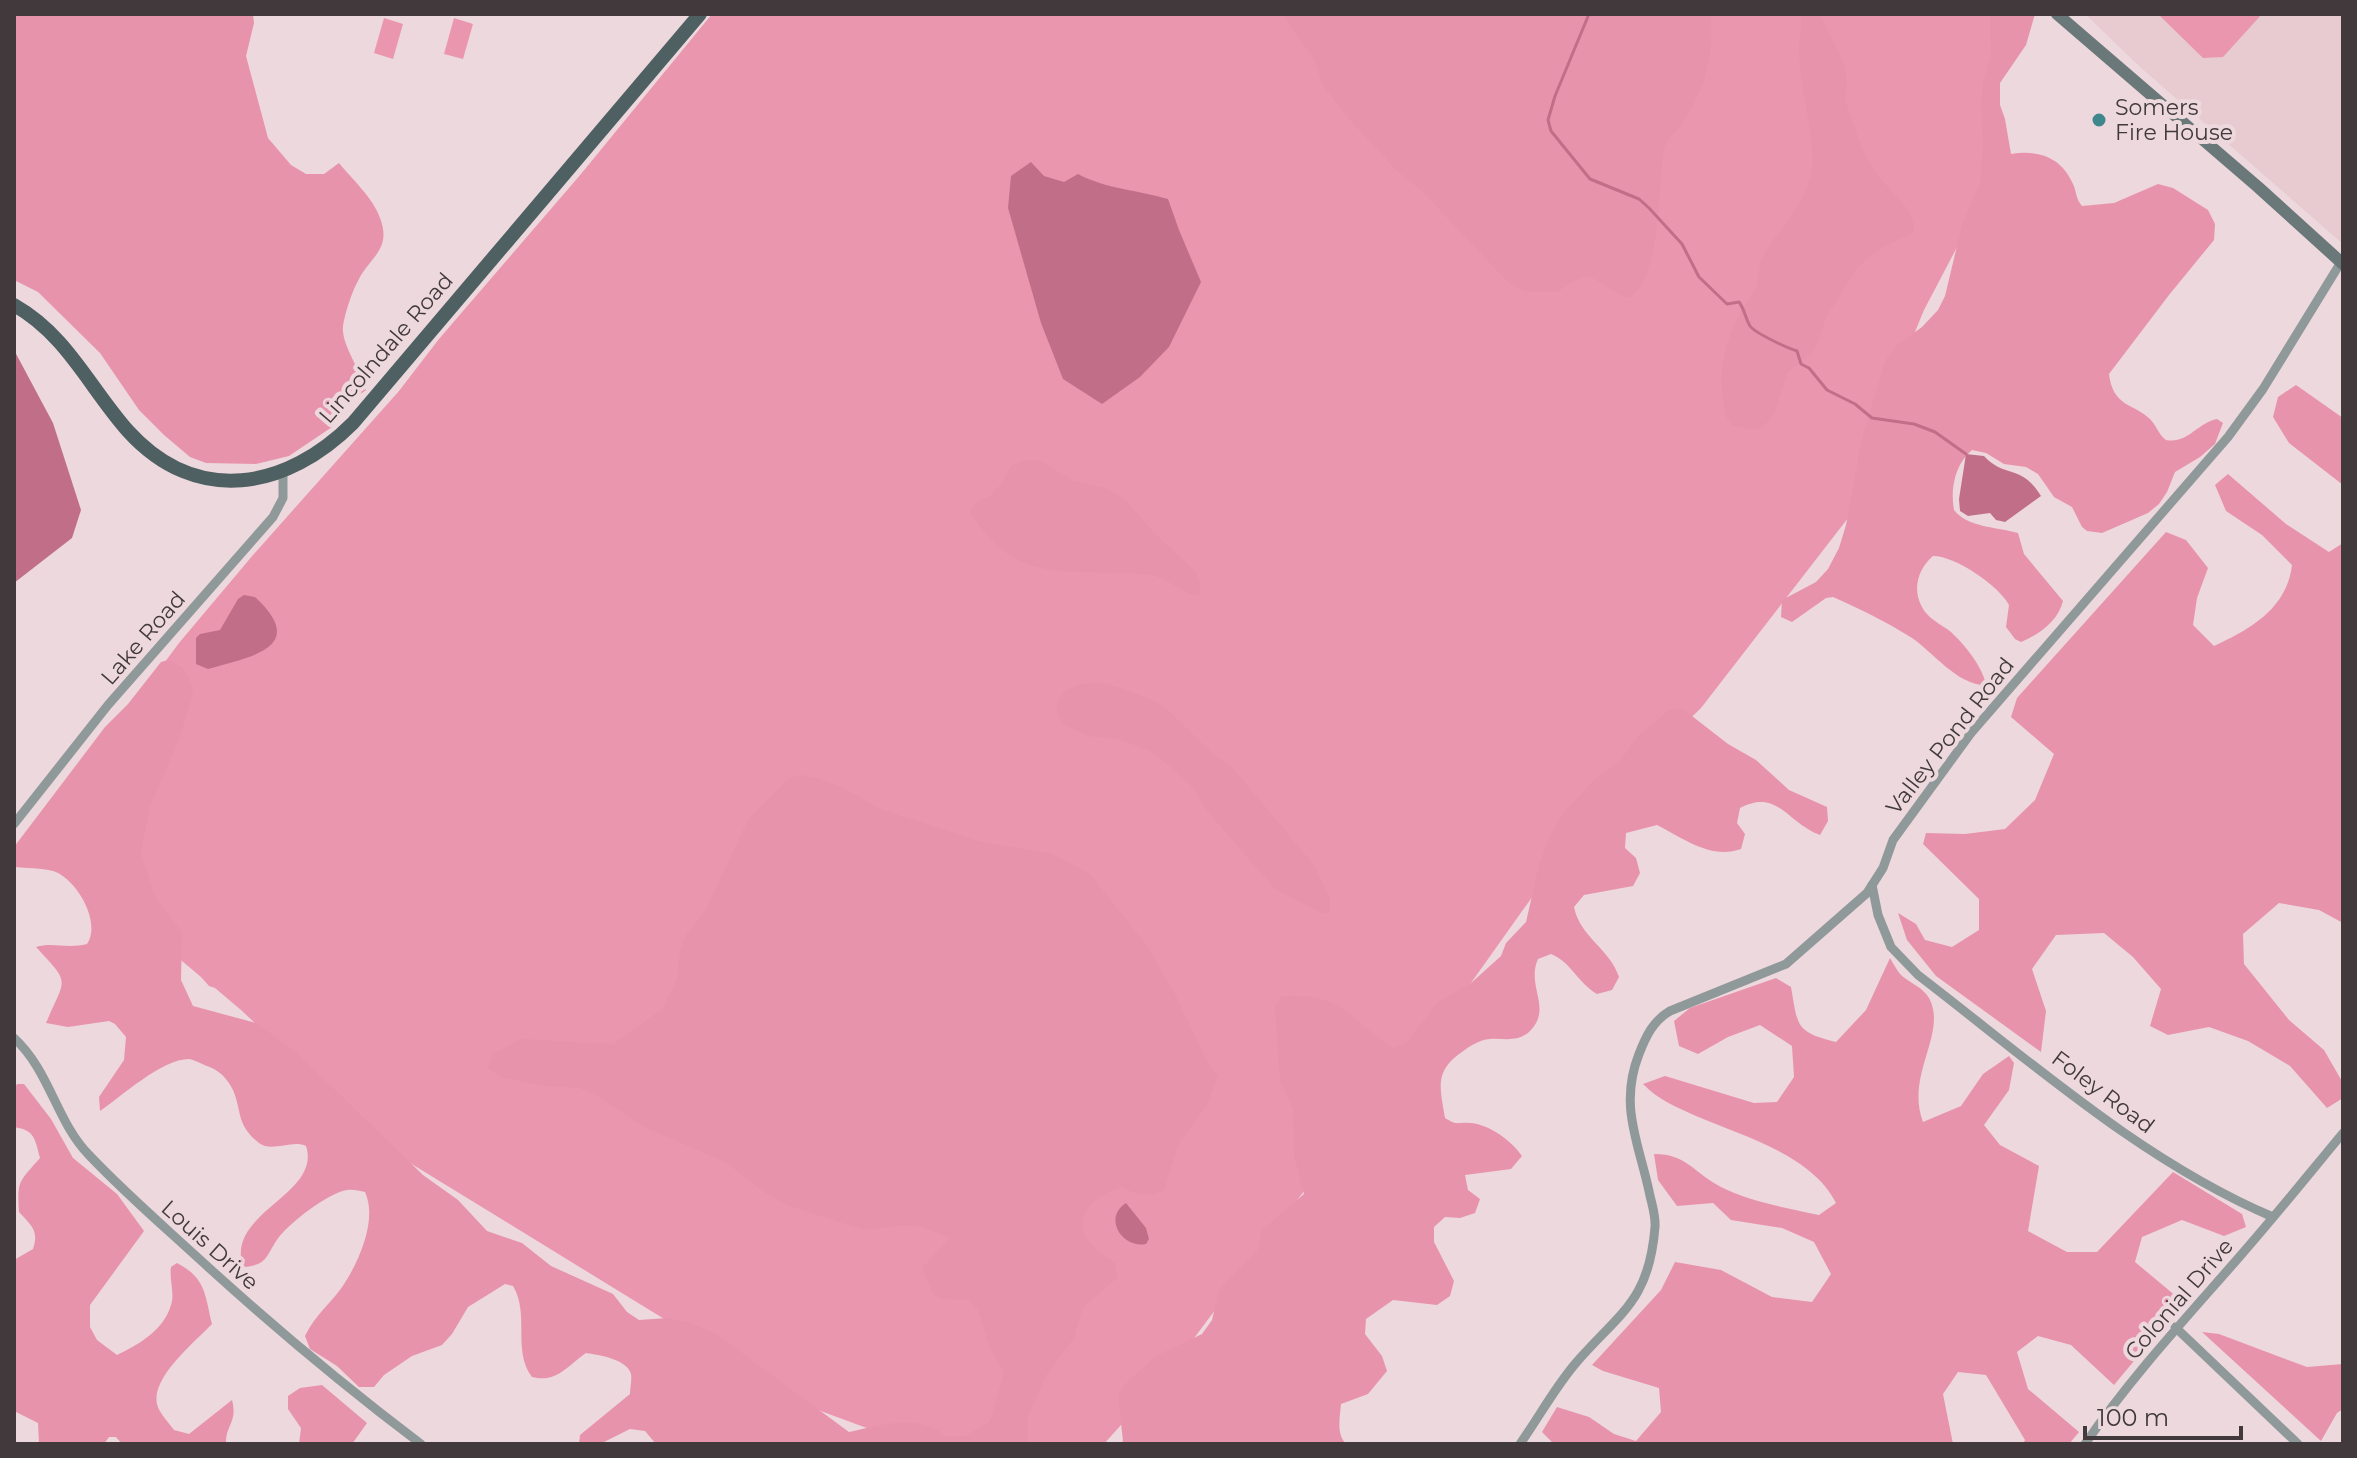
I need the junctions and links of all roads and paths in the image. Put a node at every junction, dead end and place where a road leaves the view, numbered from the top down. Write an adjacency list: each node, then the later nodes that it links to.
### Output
1 (700, 14): 5 (main road, Lincolndale Road)
2 (2057, 14): 3 (main road)
3 (2342, 263): 7 (street, Valley Pond Road)
4 (14, 305): 5 (main road, Lincolndale Road)
5 (283, 472): 6 (street, Lake Road)
6 (14, 824)
7 (1872, 885): 10 (street, Foley Road); 13 (street, Valley Pond Road)
8 (14, 1038): 12 (street, Louis Drive)
9 (2343, 1133): 10 (street)
10 (2273, 1217): 11 (street, Colonial Drive)
11 (2175, 1327): 14 (street, Colonial Drive); 15 (street)
12 (421, 1444)
13 (1520, 1444)
14 (2085, 1444)
15 (2298, 1444)

